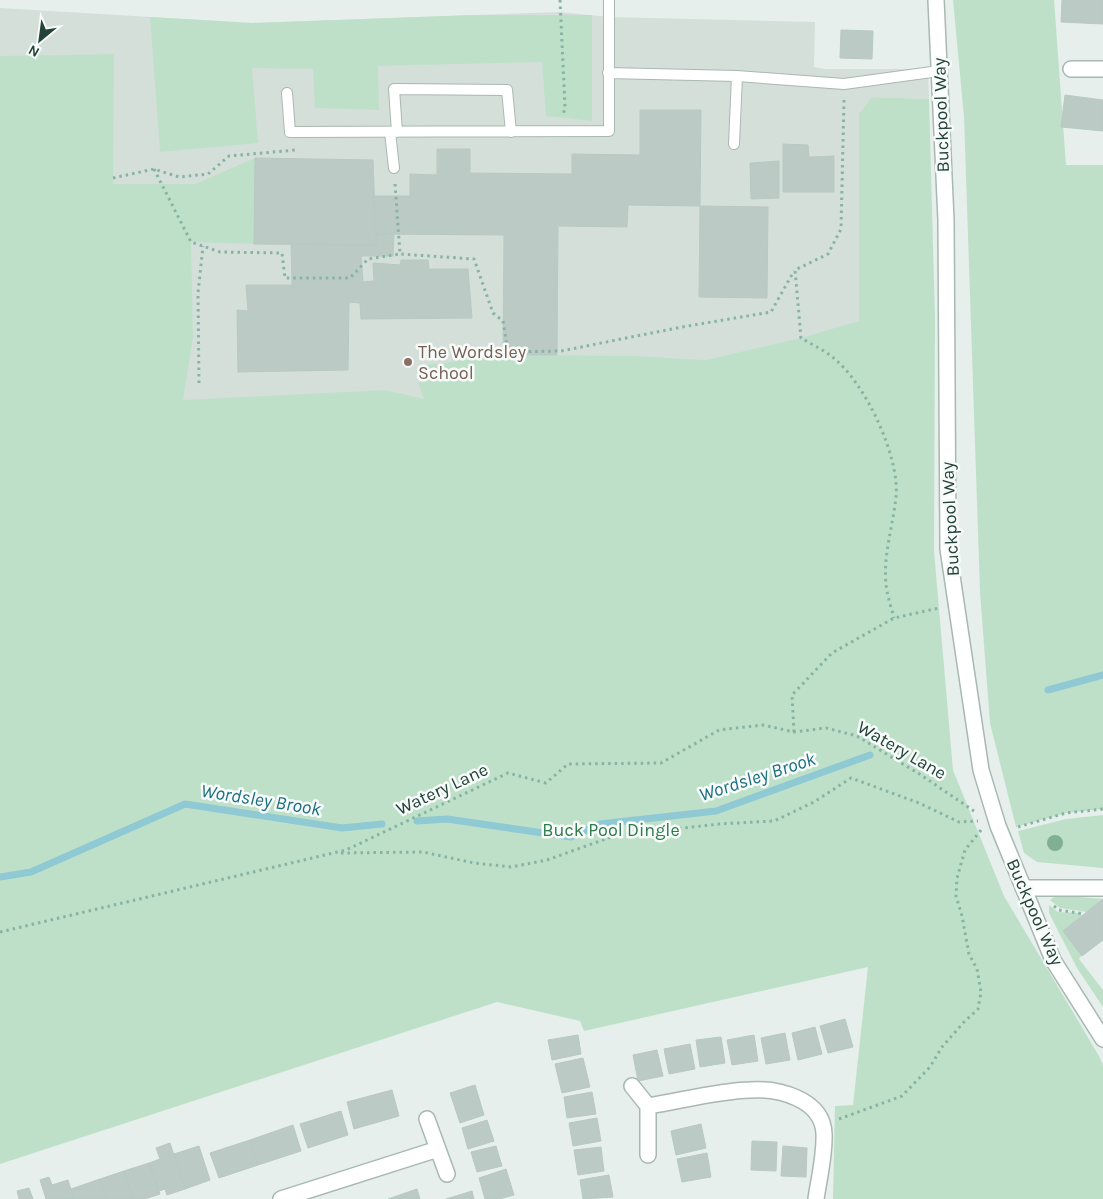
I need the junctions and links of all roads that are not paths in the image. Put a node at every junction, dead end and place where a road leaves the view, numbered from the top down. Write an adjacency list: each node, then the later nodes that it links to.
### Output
1 (609, 0): 6 (lane)
2 (936, 0): 5 (street, Buckpool Way)
3 (1071, 69): 4 (street)
4 (1103, 69)
5 (939, 71): 7 (lane); 13 (street, Buckpool Way)
6 (608, 73): 7 (lane); 10 (lane)
7 (736, 76): 11 (lane)
8 (287, 93): 9 (lane)
9 (393, 132): 10 (lane); 10 (lane); 12 (lane)
10 (511, 132)
11 (734, 144)
12 (394, 168)
13 (1023, 888): 14 (street); 15 (street, Buckpool Way)
14 (1103, 888)
15 (1103, 1039)
16 (632, 1086): 17 (street)
17 (648, 1106): 20 (street); 23 (street)
18 (427, 1118): 19 (street)
19 (438, 1149): 21 (street); 22 (street)
20 (648, 1155)
21 (447, 1174)
22 (281, 1199)
23 (816, 1199)

